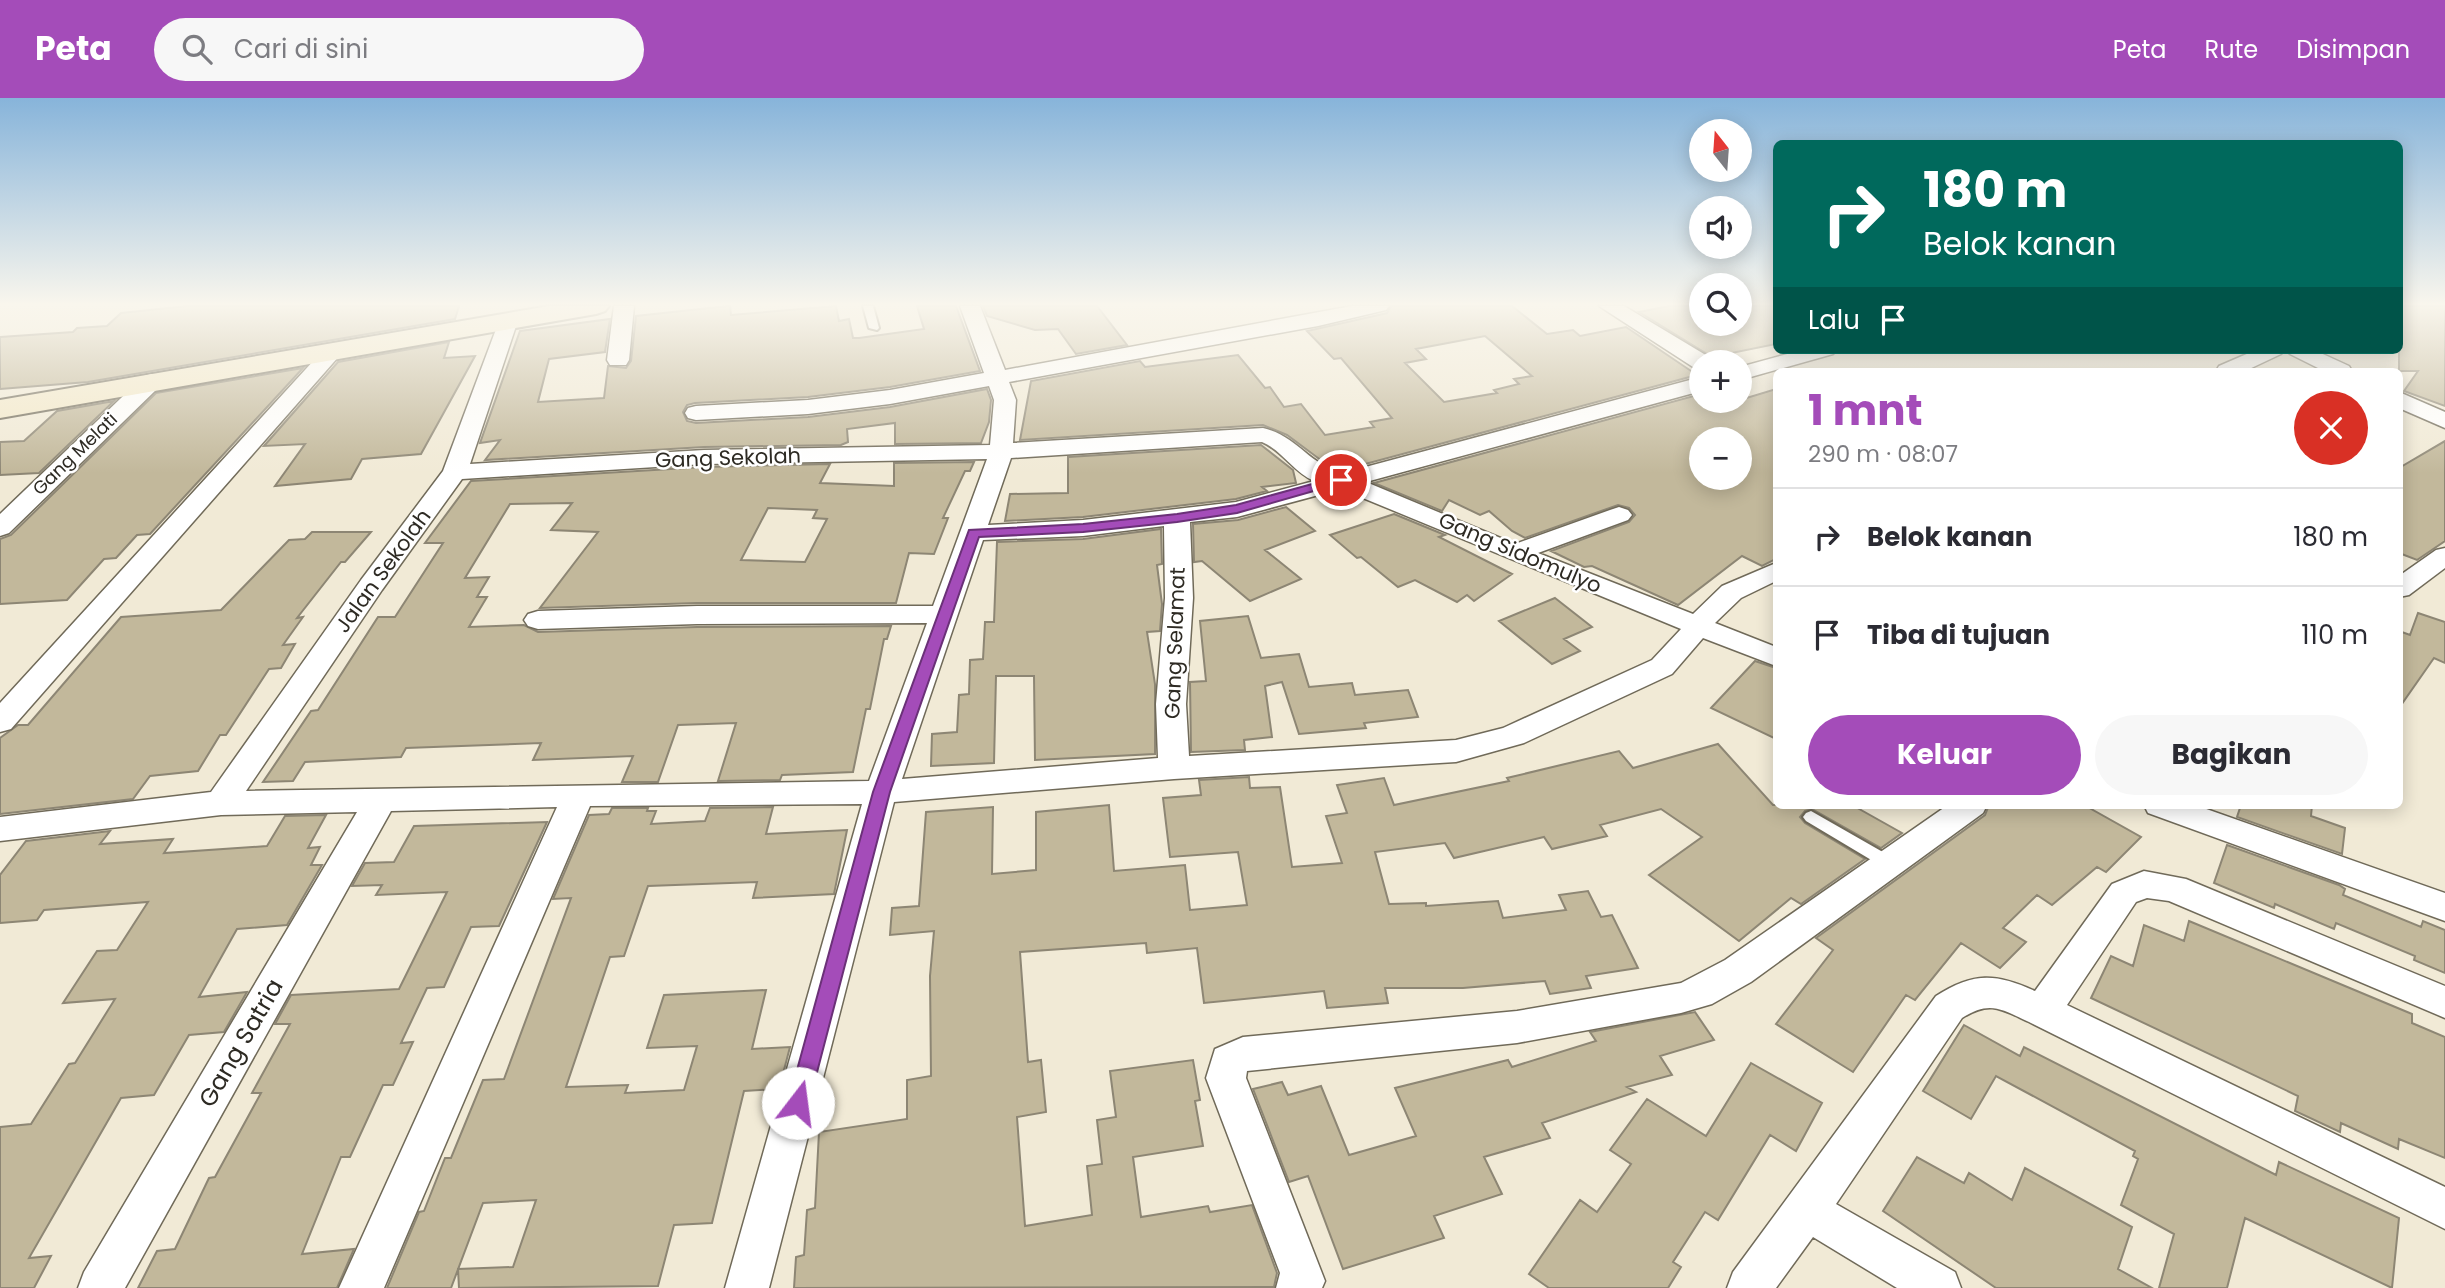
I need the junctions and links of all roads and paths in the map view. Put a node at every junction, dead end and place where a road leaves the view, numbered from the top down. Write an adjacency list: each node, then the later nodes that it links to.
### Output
1 (271, 362): 9 (street)
2 (324, 362): 30 (street)
3 (493, 362): 16 (street, Jalan Sekolah)
4 (992, 362): 8 (street)
5 (1093, 362): 8 (street)
6 (1785, 362): 7 (street)
7 (1752, 371)
8 (999, 379): 13 (street); 15 (street)
9 (152, 382): 12 (street); 20 (street, Gang Melati)
10 (1689, 387): 17 (street)
11 (2403, 401): 14 (street)
12 (0, 409)
13 (696, 413)
14 (2445, 421)
15 (1001, 452): 16 (street, Gang Sekolah); 17 (street, Gang Sekolah); 21 (street)
16 (455, 471): 35 (street, Jalan Sekolah)
17 (1341, 480): 19 (street); 22 (street, Gang Sidomulyo)
18 (1619, 515): 22 (street)
19 (1177, 518): 21 (street); 31 (street, Gang Selamat)
20 (0, 528)
21 (974, 533): 26 (street)
22 (1514, 553): 28 (street, Gang Sidomulyo)
23 (2445, 556): 25 (street)
24 (1773, 572): 28 (street)
25 (2403, 586)
26 (944, 614): 27 (street); 32 (street)
27 (538, 620)
28 (1699, 627): 29 (street, Gang Sidomulyo); 31 (street)
29 (1773, 656)
30 (0, 722)
31 (1174, 768): 32 (street)
32 (881, 792): 33 (street); 48 (street)
33 (579, 795): 34 (street); 47 (street)
34 (382, 799): 35 (street); 46 (street, Gang Satria)
35 (221, 803): 39 (street)
36 (1965, 809): 40 (street)
37 (2171, 809): 41 (street)
38 (1811, 817): 40 (lane)
39 (0, 830)
40 (1889, 863): 49 (street)
41 (2445, 908)
42 (2445, 1002): 43 (street)
43 (2042, 1011): 44 (street); 45 (street)
44 (2445, 1209)
45 (1807, 1210): 50 (street); 51 (street)
46 (100, 1288)
47 (361, 1288)
48 (747, 1288)
49 (1298, 1288)
50 (1749, 1288)
51 (1939, 1288)

